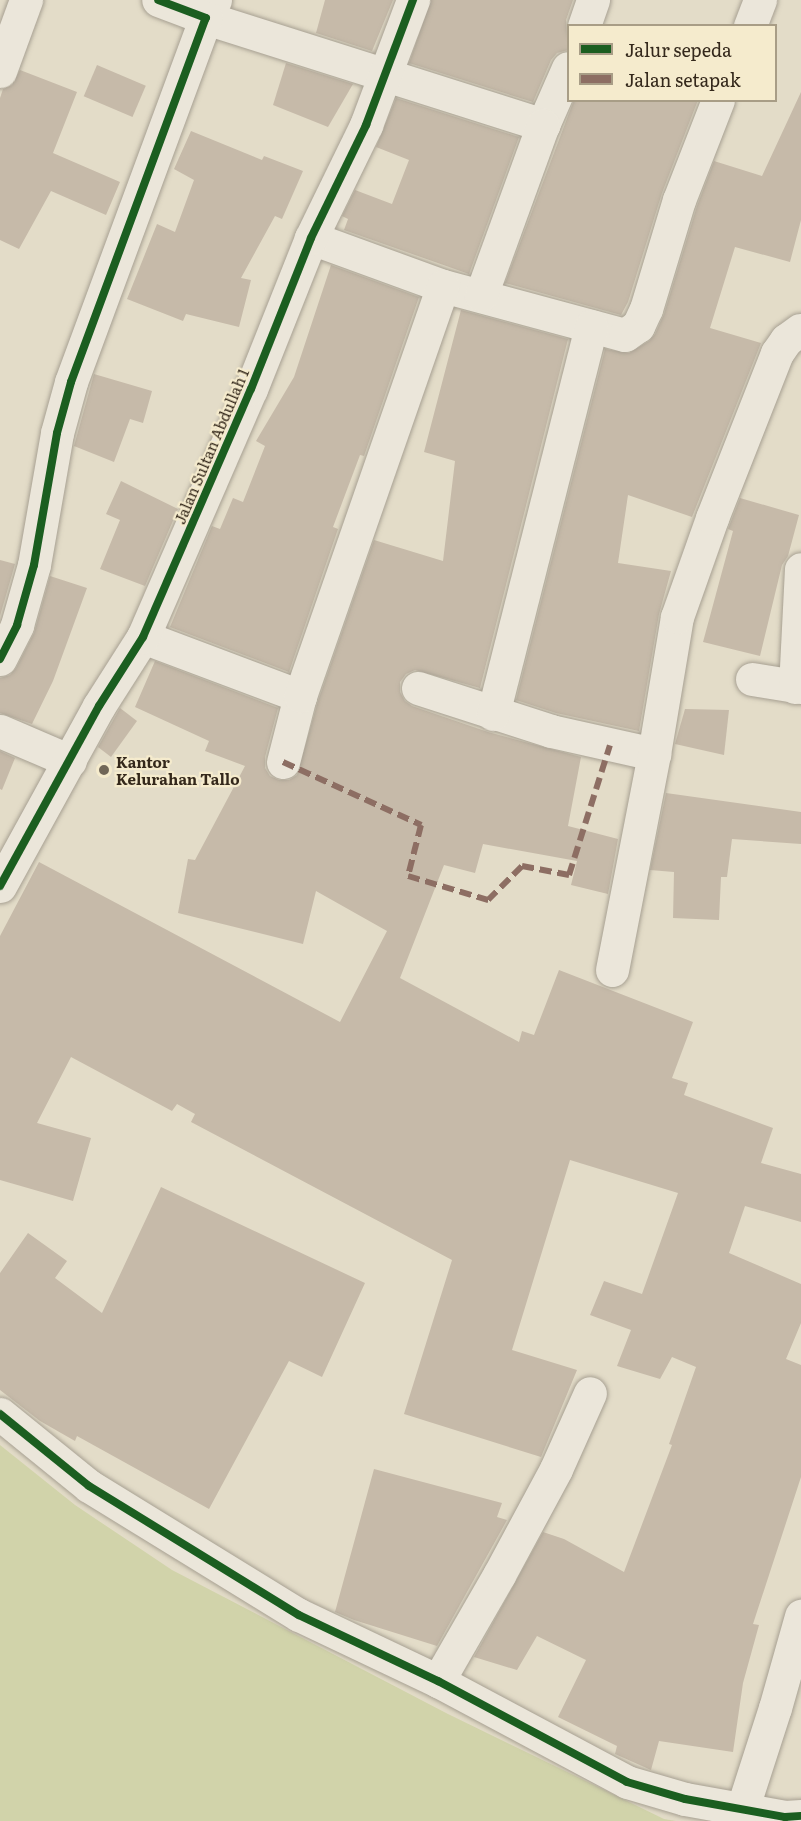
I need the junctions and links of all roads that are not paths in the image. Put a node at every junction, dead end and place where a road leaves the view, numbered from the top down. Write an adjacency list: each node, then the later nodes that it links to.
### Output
1 (26, 0): 10 (street)
2 (158, 0): 6 (street)
3 (413, 0): 11 (street, Jalan Sultan Abdullah 1)
4 (593, 0): 7 (street)
5 (760, 0): 8 (street)
6 (211, 9): 11 (street); 21 (street)
7 (585, 24)
8 (751, 24)
9 (567, 70): 13 (street)
10 (0, 71)
11 (387, 73): 13 (street); 14 (street, Jalan Sultan Abdullah 1)
12 (717, 102): 17 (street)
13 (543, 125): 16 (street)
14 (311, 238): 15 (street); 20 (street, Jalan Sultan Abdullah 1)
15 (443, 286): 16 (street); 25 (street)
16 (481, 295): 17 (street)
17 (591, 326): 26 (street)
18 (801, 330): 28 (street)
19 (801, 569): 23 (street)
20 (143, 637): 25 (street); 29 (street, Jalan Sultan Abdullah 1)
21 (0, 659)
22 (752, 679): 23 (street)
23 (798, 687)
24 (418, 688): 26 (street)
25 (300, 696): 30 (street)
26 (493, 714): 28 (street)
27 (0, 730): 29 (street)
28 (654, 754): 32 (street)
29 (70, 761): 31 (street, Jalan Sultan Abdullah 1)
30 (283, 762)
31 (0, 886)
32 (612, 970)
33 (590, 1394): 36 (street)
34 (0, 1414): 36 (street)
35 (801, 1616): 37 (street)
36 (438, 1681): 37 (street)
37 (742, 1810): 38 (street)
38 (790, 1818)

